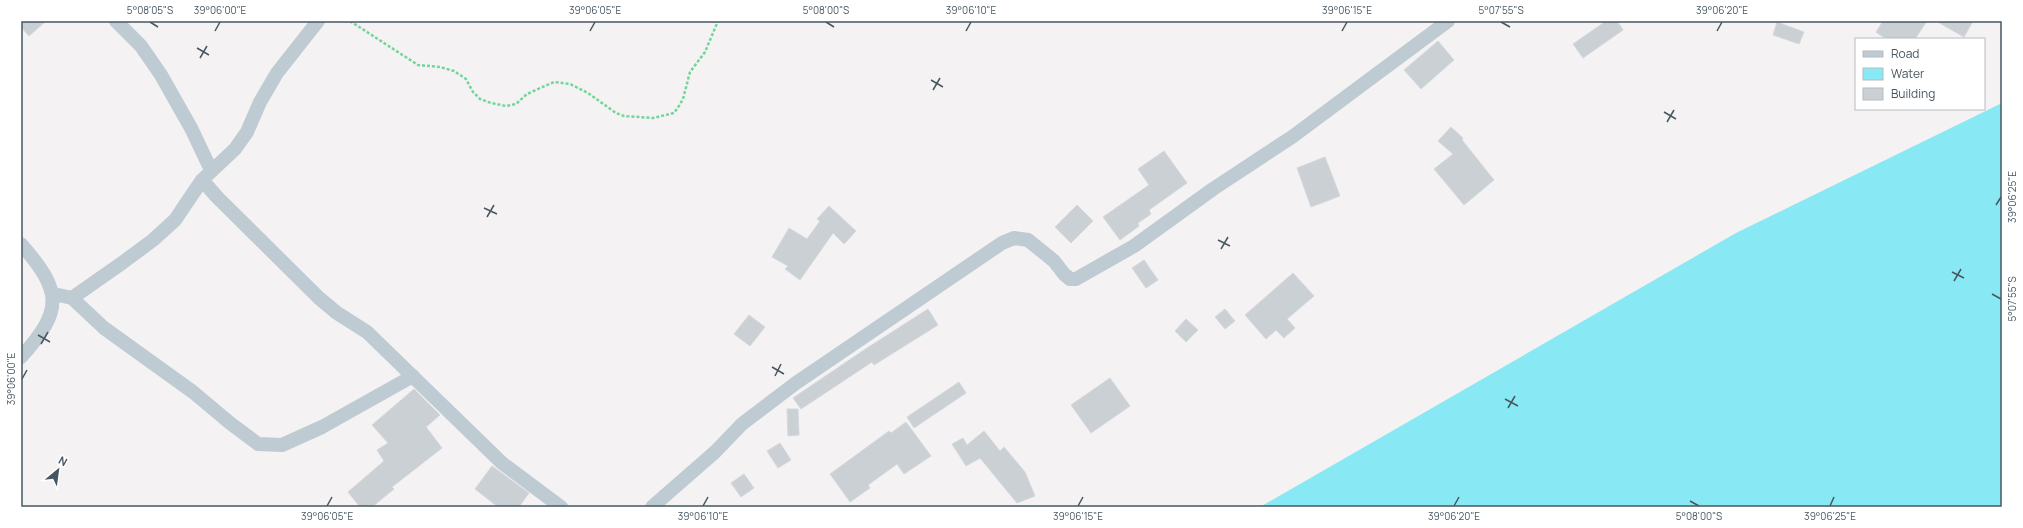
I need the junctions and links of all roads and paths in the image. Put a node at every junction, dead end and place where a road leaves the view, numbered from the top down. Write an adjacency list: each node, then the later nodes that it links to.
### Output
1 (116, 21): 6 (street)
2 (318, 21): 6 (street)
3 (350, 21): 4 (path)
4 (718, 21)
5 (1448, 21): 13 (street)
6 (206, 175): 9 (street); 11 (street)
7 (21, 244): 8 (street)
8 (54, 294): 9 (street); 10 (street)
9 (72, 298): 11 (street)
10 (21, 357)
11 (413, 376): 12 (street)
12 (562, 507)
13 (652, 507)

